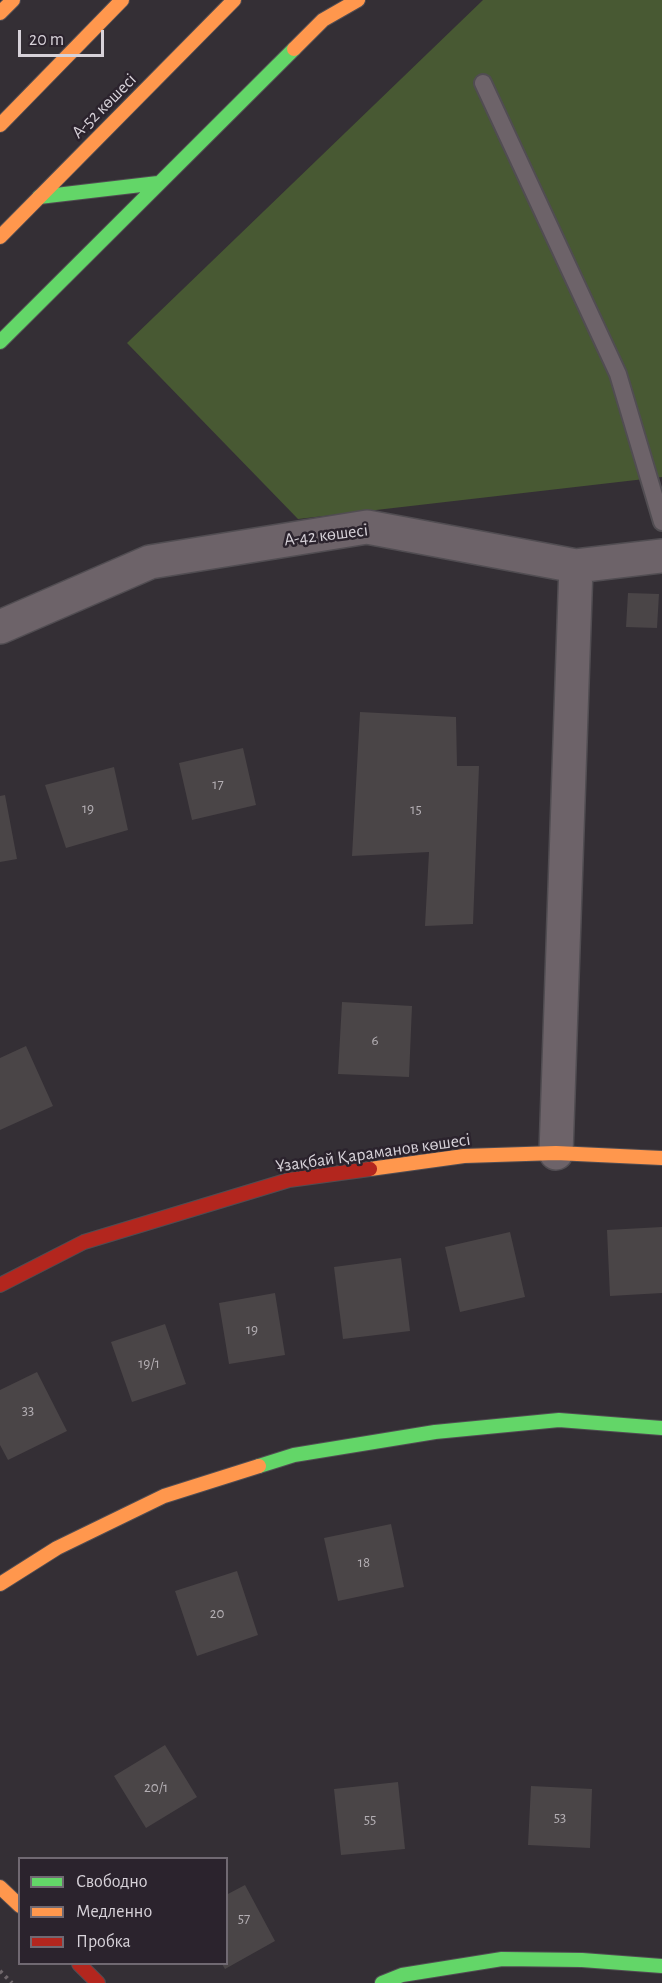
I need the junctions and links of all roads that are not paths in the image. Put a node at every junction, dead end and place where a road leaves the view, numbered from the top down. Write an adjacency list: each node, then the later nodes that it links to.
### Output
1 (122, 0): 9 (street)
2 (234, 0): 11 (street, А-52 көшесі)
3 (333, 0): 6 (street)
4 (358, 0): 6 (street)
5 (6, 8): 7 (street)
6 (323, 20): 10 (street)
7 (0, 28)
8 (483, 83): 14 (lane)
9 (0, 125)
10 (158, 183): 11 (street); 13 (street)
11 (39, 197): 12 (street, А-52 көшесі)
12 (0, 237)
13 (0, 342)
14 (662, 522)
15 (662, 556): 16 (street, А-42 көшесі)
16 (576, 566): 17 (street, А-42 көшесі); 18 (street)
17 (0, 627)
18 (556, 1153): 19 (street, Ұзақбай Қараманов көшесі); 20 (street, Ұзақбай Қараманов көшесі)
19 (662, 1158)
20 (0, 1285)
21 (662, 1428): 22 (street)
22 (0, 1584)
23 (0, 1887): 24 (street)
24 (18, 1904)
25 (79, 1965): 27 (street)
26 (662, 1966): 28 (street)
27 (98, 1983)
28 (382, 1983)

